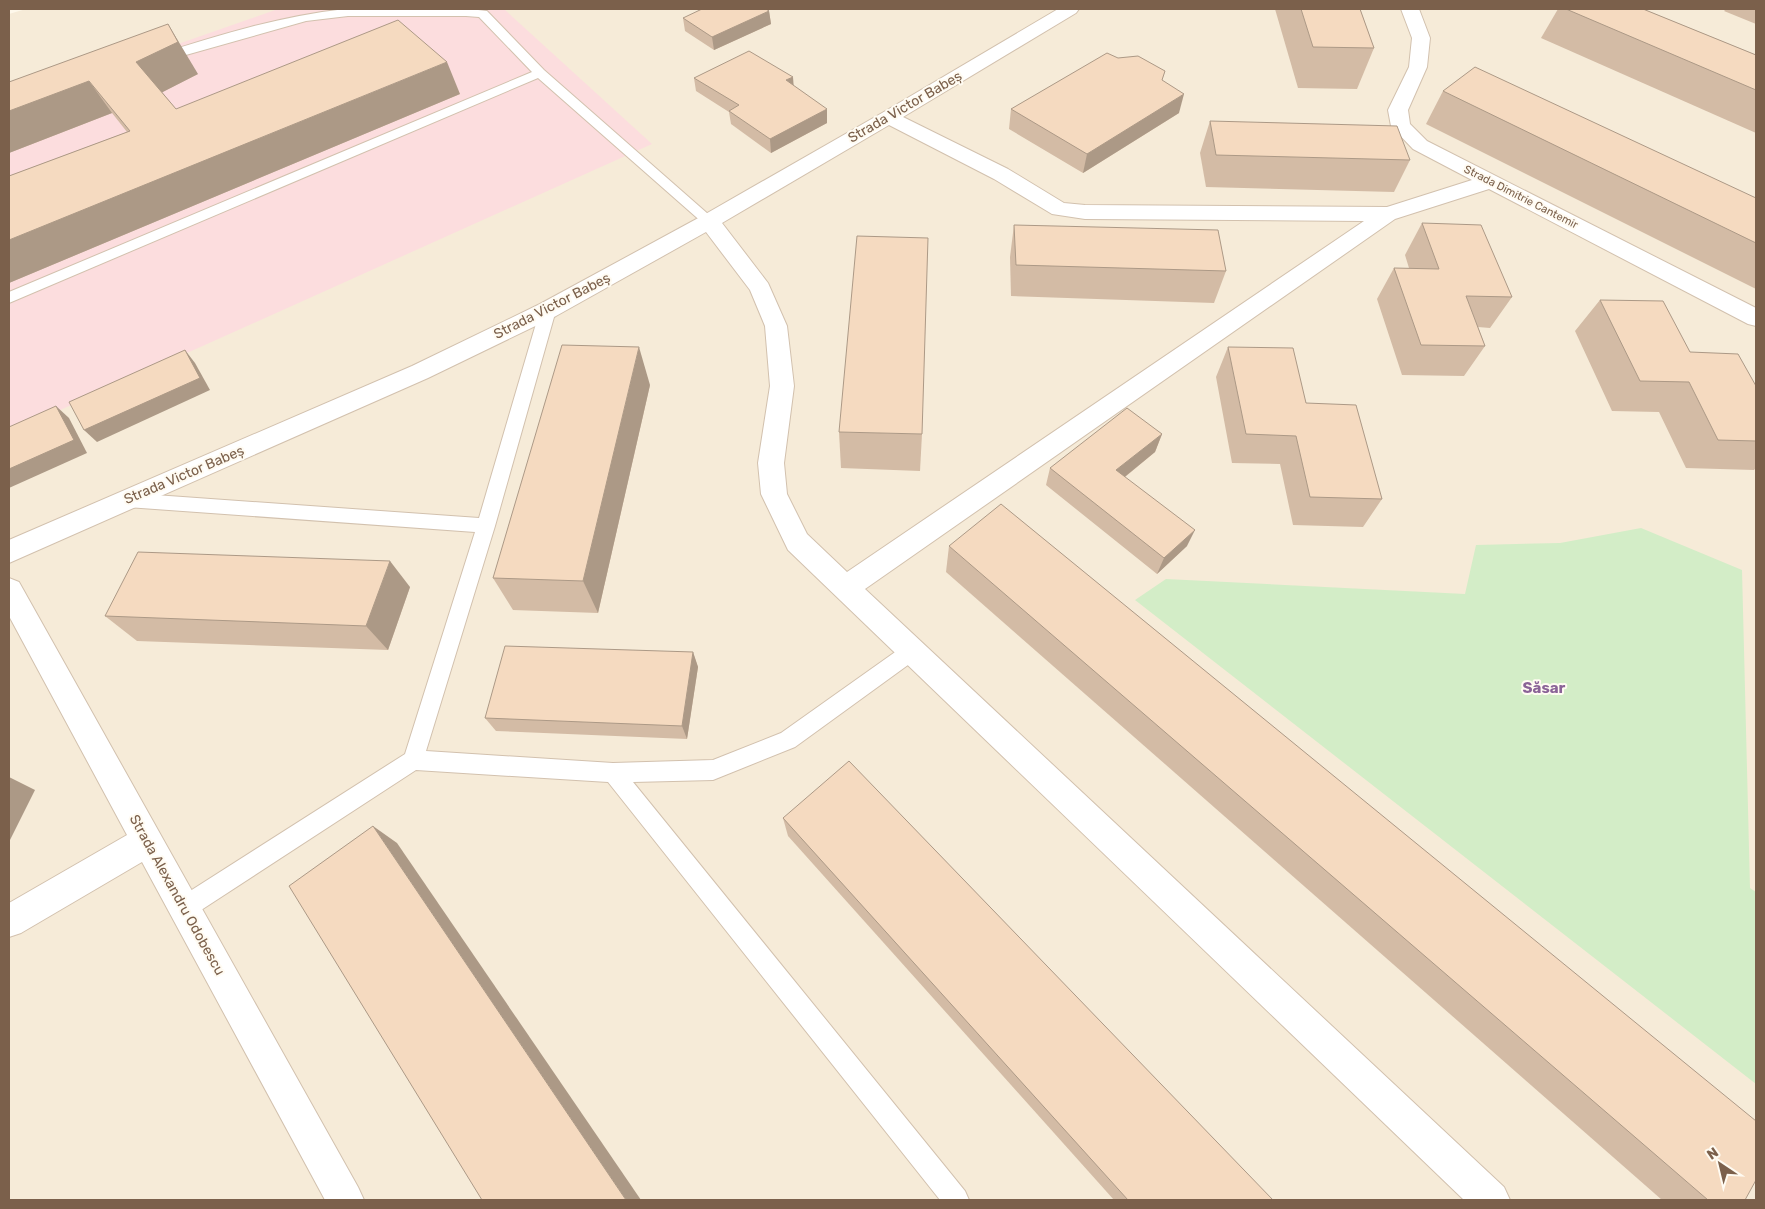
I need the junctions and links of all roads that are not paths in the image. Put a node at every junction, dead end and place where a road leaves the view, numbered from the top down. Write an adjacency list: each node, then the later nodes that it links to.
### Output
1 (1070, 9): 5 (street, Strada Victor Babeș)
2 (1410, 9): 6 (street, Strada Dimitrie Cantemir)
3 (150, 62): 4 (lane)
4 (540, 73): 8 (lane); 9 (lane)
5 (890, 117): 7 (street); 8 (street, Strada Victor Babeș)
6 (1490, 182): 7 (street); 11 (street, Strada Dimitrie Cantemir)
7 (1388, 214): 15 (street)
8 (709, 221): 10 (street, Strada Victor Babeș); 15 (street)
9 (9, 298)
10 (548, 310): 12 (street, Strada Victor Babeș); 13 (lane)
11 (1756, 318)
12 (127, 500): 13 (lane); 14 (street, Strada Victor Babeș)
13 (486, 526): 18 (lane)
14 (9, 552)
15 (846, 587): 17 (street)
16 (9, 590): 20 (street, Strada Alexandru Odobescu)
17 (912, 651): 19 (lane); 25 (street)
18 (413, 760): 19 (lane); 21 (lane)
19 (613, 772): 24 (lane)
20 (147, 841): 21 (street, Strada Alexandru Odobescu); 22 (street)
21 (184, 908): 23 (street, Strada Alexandru Odobescu)
22 (9, 921)
23 (345, 1200)
24 (956, 1200)
25 (1491, 1200)

